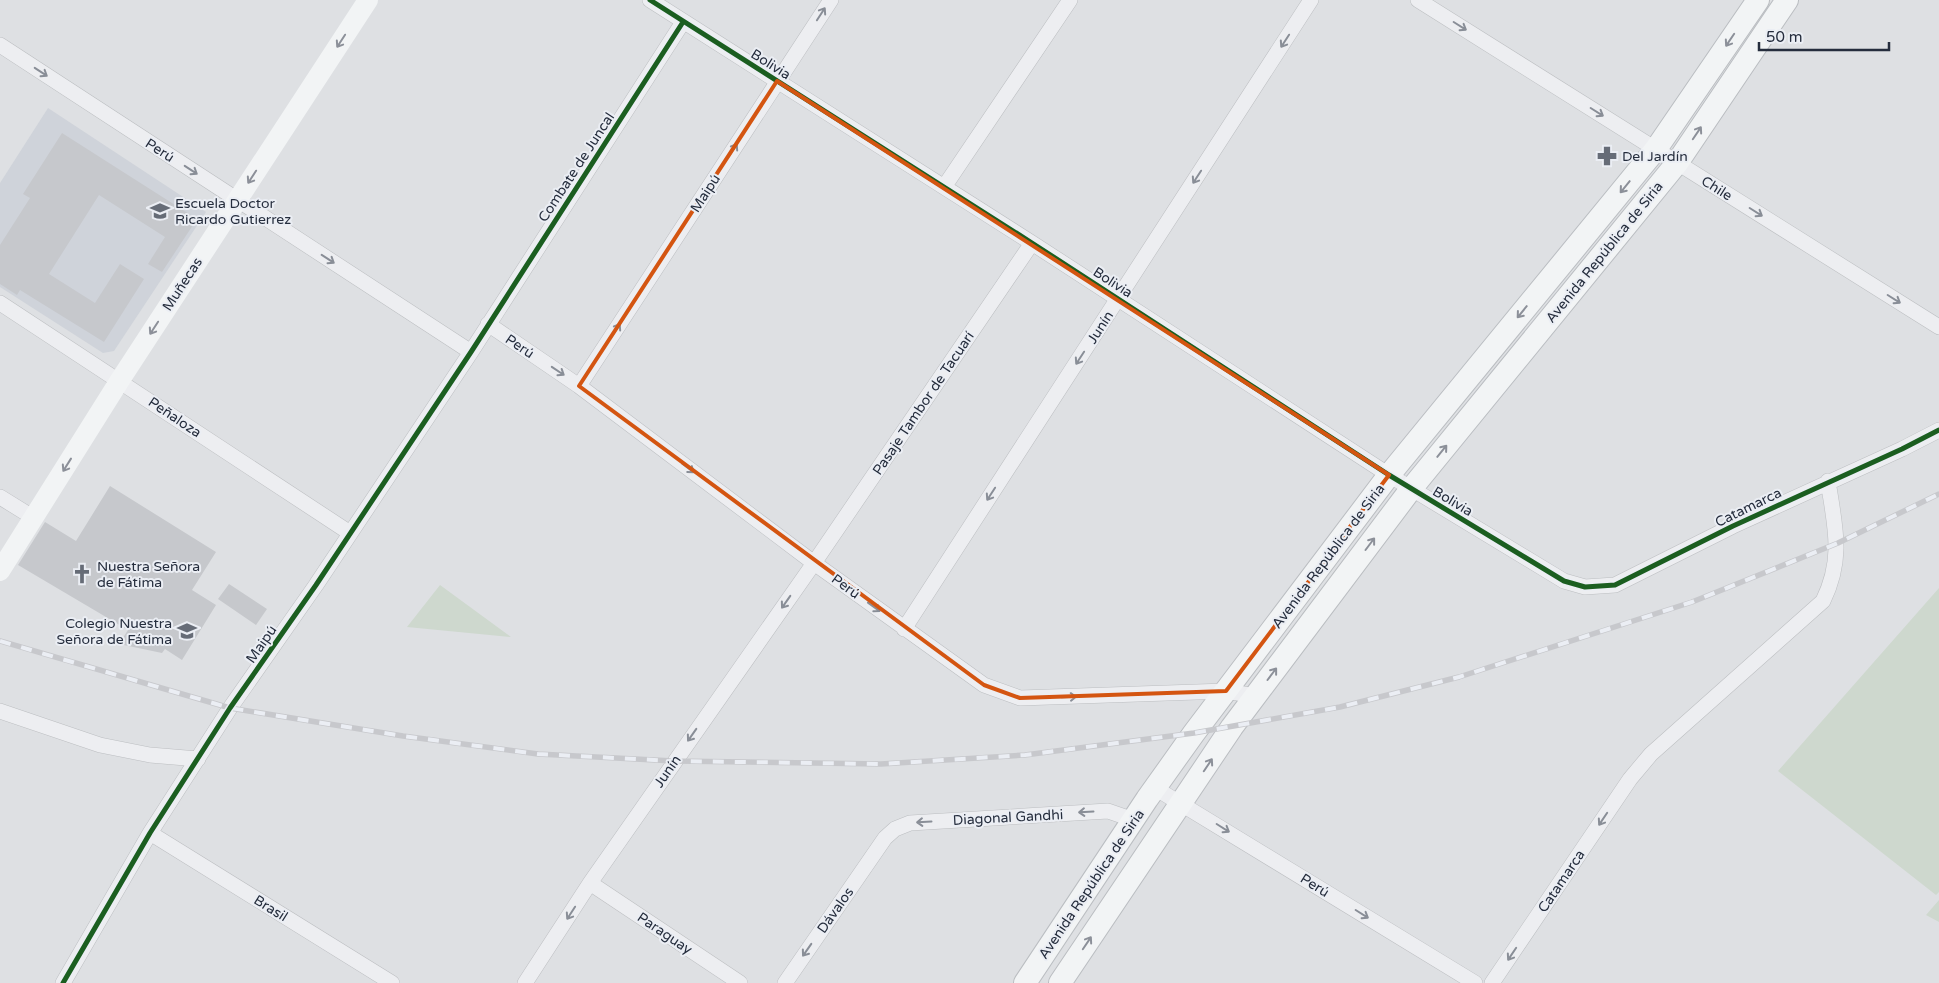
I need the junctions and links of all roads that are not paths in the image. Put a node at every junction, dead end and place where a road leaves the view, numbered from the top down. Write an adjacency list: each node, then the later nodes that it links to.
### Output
1 (368, 0): 15 (street, Muñecas, one-way to 15)
2 (650, 0): 9 (street, Bolivia)
3 (831, 0): 11 (street, Maipú, one-way to 3)
4 (1070, 0): 14 (street)
5 (1312, 0): 17 (street, Junín, one-way to 17)
6 (1418, 0): 12 (street, Chile, one-way to 12)
7 (1758, 0): 12 (main road, Avenida República de Siria, one-way to 12)
8 (1787, 0): 13 (main road, Avenida República de Siria, one-way to 8)
9 (684, 22): 11 (street, Bolivia); 19 (street, Combate de Juncal)
10 (0, 45): 15 (street, Perú, one-way to 15)
11 (777, 81): 14 (street, Bolivia); 23 (street, Maipú, one-way to 11)
12 (1656, 149): 13 (street, Chile); 25 (main road, Avenida República de Siria, one-way to 25)
13 (1677, 163): 20 (street, Chile, one-way to 20); 27 (main road, Avenida República de Siria, one-way to 13)
14 (944, 187): 16 (street, Bolivia)
15 (237, 200): 21 (street, Perú, one-way to 21); 22 (street, Muñecas, one-way to 22)
16 (1032, 243): 17 (street, Bolivia); 31 (street, Pasaje Tambor de Tacuarí)
17 (1118, 299): 25 (street, Bolivia); 34 (street, Junín, one-way to 34)
18 (0, 303): 22 (street, Peñaloza)
19 (488, 324): 21 (street, Maipú); 23 (street, Perú, one-way to 23)
20 (1939, 327)
21 (471, 352): 30 (street, Maipú)
22 (120, 380): 29 (street, Muñecas, one-way to 29); 30 (street, Peñaloza)
23 (580, 386): 31 (street, Perú, one-way to 31)
24 (1939, 430): 26 (street, Catamarca)
25 (1389, 475): 27 (street, Bolivia); 35 (main road, Avenida República de Siria)
26 (1828, 481): 33 (street, Catamarca); 53 (street, Catamarca, one-way to 53)
27 (1411, 489): 33 (street, Bolivia); 36 (main road, Avenida República de Siria, one-way to 27)
28 (0, 496): 29 (street)
29 (34, 518): 32 (street, Muñecas)
30 (350, 533): 38 (street, Maipú)
31 (814, 562): 34 (street, Perú, one-way to 34); 44 (street, Junín, one-way to 44)
32 (0, 571)
33 (1564, 581)
34 (904, 629): 35 (street, Perú, one-way to 35)
35 (1226, 691): 36 (street, Perú); 39 (main road, Avenida República de Siria)
36 (1255, 696): 40 (main road, Avenida República de Siria, one-way to 36)
37 (0, 711): 38 (street)
38 (198, 759): 42 (street, Maipú)
39 (1155, 788): 40 (street, Perú); 41 (main road, Avenida República de Siria)
40 (1182, 802): 51 (main road, Avenida República de Siria, one-way to 40); 52 (street, Perú, one-way to 52)
41 (1134, 820): 43 (street, Diagonal Gandhi, one-way to 43); 50 (main road, Avenida República de Siria)
42 (150, 834): 45 (street, Maipú); 46 (street, Brasil)
43 (885, 838): 49 (street, Dávalos, one-way to 49)
44 (590, 883): 47 (street, Junín, one-way to 47); 48 (street, Paraguay)
45 (62, 983)
46 (392, 983)
47 (524, 983)
48 (740, 983)
49 (784, 983)
50 (1025, 983)
51 (1060, 983)
52 (1475, 983)
53 (1492, 983)

